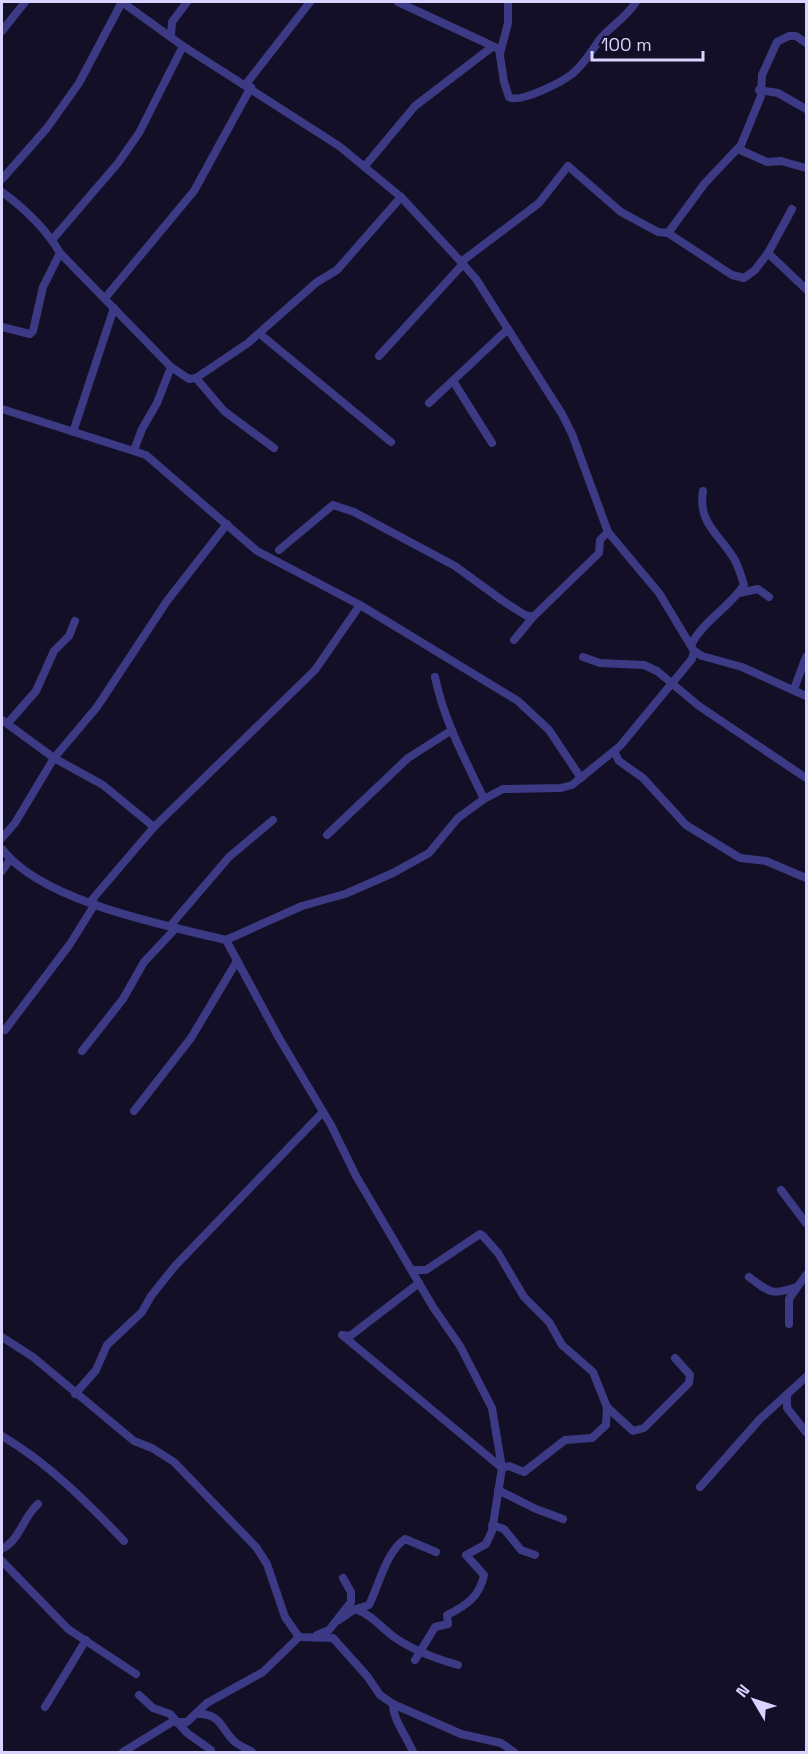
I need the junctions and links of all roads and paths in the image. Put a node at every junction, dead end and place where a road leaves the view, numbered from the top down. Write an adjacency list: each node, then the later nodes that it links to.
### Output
1 (25, 2): 10 (street)
2 (122, 2): 9 (street); 21 (street)
3 (187, 2): 8 (street)
4 (310, 2): 15 (street)
5 (398, 2): 14 (street)
6 (508, 2): 14 (street)
7 (636, 2): 14 (street)
8 (172, 22): 9 (street); 11 (street)
9 (159, 27): 11 (street)
10 (2, 31)
11 (171, 35): 13 (street)
12 (807, 43): 16 (street)
13 (183, 46): 15 (street); 26 (street)
14 (496, 49): 19 (street)
15 (248, 86): 19 (street); 31 (street)
16 (759, 90): 17 (street); 18 (street)
17 (807, 109)
18 (738, 149): 20 (street); 25 (street)
19 (365, 166): 23 (street)
20 (807, 168)
21 (2, 179)
22 (2, 192): 26 (street)
23 (402, 198): 29 (street); 35 (street)
24 (792, 209): 28 (street)
25 (668, 233): 28 (street); 29 (street)
26 (52, 240): 27 (street)
27 (60, 253): 31 (street); 33 (street)
28 (768, 253): 30 (street)
29 (462, 263): 34 (street); 36 (street)
30 (807, 289)
31 (105, 298): 32 (street)
32 (114, 308): 37 (street); 42 (street)
33 (2, 327)
34 (507, 329): 39 (street); 49 (street)
35 (260, 334): 38 (street); 43 (street)
36 (379, 356)
37 (171, 367): 38 (street); 46 (street)
38 (196, 378): 45 (street)
39 (453, 381): 40 (street); 44 (street)
40 (429, 403)
41 (2, 409): 42 (street)
42 (73, 432): 46 (street)
43 (391, 442)
44 (492, 443)
45 (274, 448)
46 (134, 450): 48 (street)
47 (703, 491): 51 (street)
48 (227, 524): 53 (street); 67 (street)
49 (608, 532): 54 (street); 57 (street)
50 (279, 550): 54 (street)
51 (739, 592): 52 (street); 57 (street)
52 (769, 597)
53 (360, 605): 68 (street); 72 (street)
54 (533, 617): 56 (street)
55 (75, 621): 64 (street)
56 (514, 640)
57 (692, 652): 61 (street); 62 (street)
58 (583, 657): 61 (street)
59 (807, 657): 62 (street)
60 (435, 677): 65 (street)
61 (671, 685): 66 (street); 69 (street)
62 (794, 689): 63 (street)
63 (807, 696)
64 (5, 721): 67 (street)
65 (452, 730): 70 (street); 73 (street)
66 (614, 751): 68 (street); 78 (street)
67 (54, 758): 72 (street); 74 (street)
68 (582, 778): 70 (street)
69 (807, 778)
70 (484, 799): 81 (street)
71 (273, 820): 80 (street)
72 (154, 827): 79 (street)
73 (327, 835)
74 (2, 838)
75 (2, 849): 76 (street)
76 (10, 860): 77 (street); 79 (street)
77 (2, 870)
78 (807, 878)
79 (93, 903): 80 (street); 83 (street)
80 (173, 927): 81 (street); 84 (street)
81 (226, 940): 82 (street)
82 (237, 961): 85 (street); 86 (street)
83 (5, 1030)
84 (82, 1051)
85 (134, 1111)
86 (323, 1112): 89 (street); 98 (street)
87 (781, 1190): 88 (street)
88 (806, 1220)
89 (412, 1270): 92 (street); 100 (street)
90 (807, 1275): 93 (street)
91 (748, 1277): 93 (street)
92 (419, 1282): 103 (street); 103 (street)
93 (796, 1287): 94 (street)
94 (789, 1324)
95 (2, 1337): 98 (street)
96 (675, 1358): 100 (street)
97 (807, 1377): 99 (street)
98 (75, 1394): 118 (street)
99 (787, 1396): 101 (street); 104 (street)
100 (607, 1407): 103 (street)
101 (807, 1432)
102 (2, 1436): 109 (street)
103 (502, 1468): 105 (street)
104 (700, 1487)
105 (498, 1490): 107 (street); 108 (street)
106 (38, 1504): 110 (street)
107 (563, 1519)
108 (492, 1525): 112 (street); 120 (street)
109 (124, 1541)
110 (2, 1550)
111 (436, 1552): 115 (street)
112 (535, 1555)
113 (2, 1562): 119 (street)
114 (343, 1578): 116 (street)
115 (355, 1609): 116 (street); 120 (street)
116 (339, 1620): 117 (street)
117 (314, 1636): 118 (street); 124 (street)
118 (299, 1637): 126 (street)
119 (86, 1640): 122 (street); 125 (street)
120 (418, 1656): 121 (street)
121 (458, 1665)
122 (136, 1674)
123 (139, 1695): 127 (street)
124 (393, 1704): 131 (street); 132 (street)
125 (45, 1707)
126 (197, 1714): 127 (street); 130 (street)
127 (180, 1724): 128 (street); 129 (street)
128 (211, 1750)
129 (123, 1752)
130 (252, 1752)
131 (413, 1752)
132 (514, 1752)

